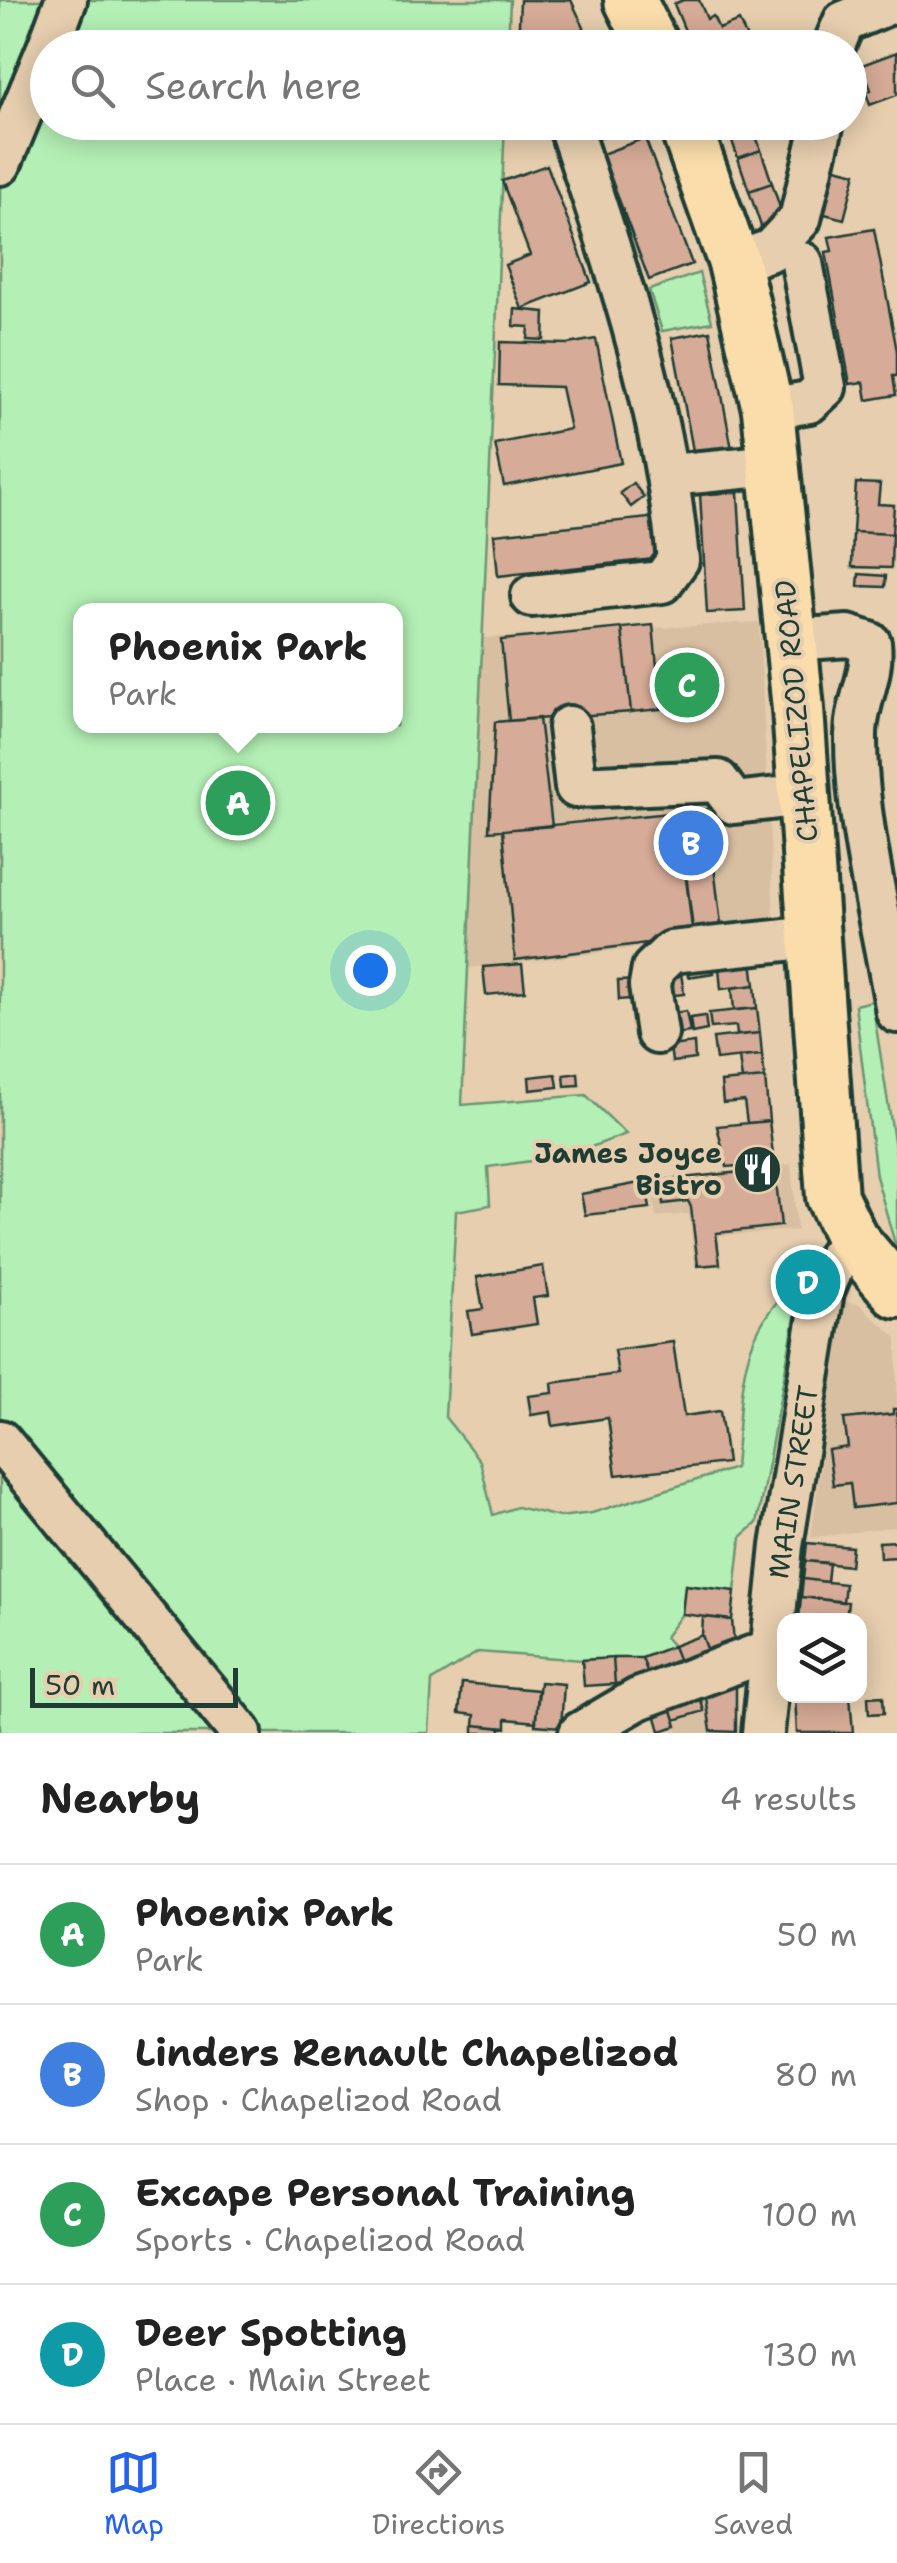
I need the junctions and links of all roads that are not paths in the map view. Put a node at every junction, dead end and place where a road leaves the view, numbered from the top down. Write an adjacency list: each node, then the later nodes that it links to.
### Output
1 (66, 0): 4 (street)
2 (630, 0): 5 (main road)
3 (897, 0): 6 (street)
4 (55, 30)
5 (645, 30)
6 (841, 30)
7 (30, 92): 11 (street)
8 (574, 140): 16 (street)
9 (690, 140): 12 (main road, CHAPELIZOD ROAD)
10 (819, 140): 12 (street)
11 (0, 164)
12 (734, 263): 14 (main road, CHAPELIZOD ROAD)
13 (802, 263): 14 (street)
14 (768, 409): 15 (main road, CHAPELIZOD ROAD)
15 (775, 466): 16 (street); 18 (main road, CHAPELIZOD ROAD)
16 (670, 475): 17 (street)
17 (532, 596)
18 (792, 640): 20 (main road, CHAPELIZOD ROAD); 22 (street)
19 (569, 727): 20 (street)
20 (804, 794): 21 (main road, CHAPELIZOD ROAD)
21 (814, 938): 23 (street); 24 (main road, CHAPELIZOD ROAD)
22 (897, 1012)
23 (657, 1033)
24 (852, 1239): 25 (main road, CHAPELIZOD ROAD); 27 (street, MAIN STREET)
25 (897, 1292)
26 (0, 1441): 28 (street)
27 (770, 1650): 29 (street); 30 (street, MAIN STREET)
28 (241, 1733)
29 (580, 1733)
30 (763, 1733)

